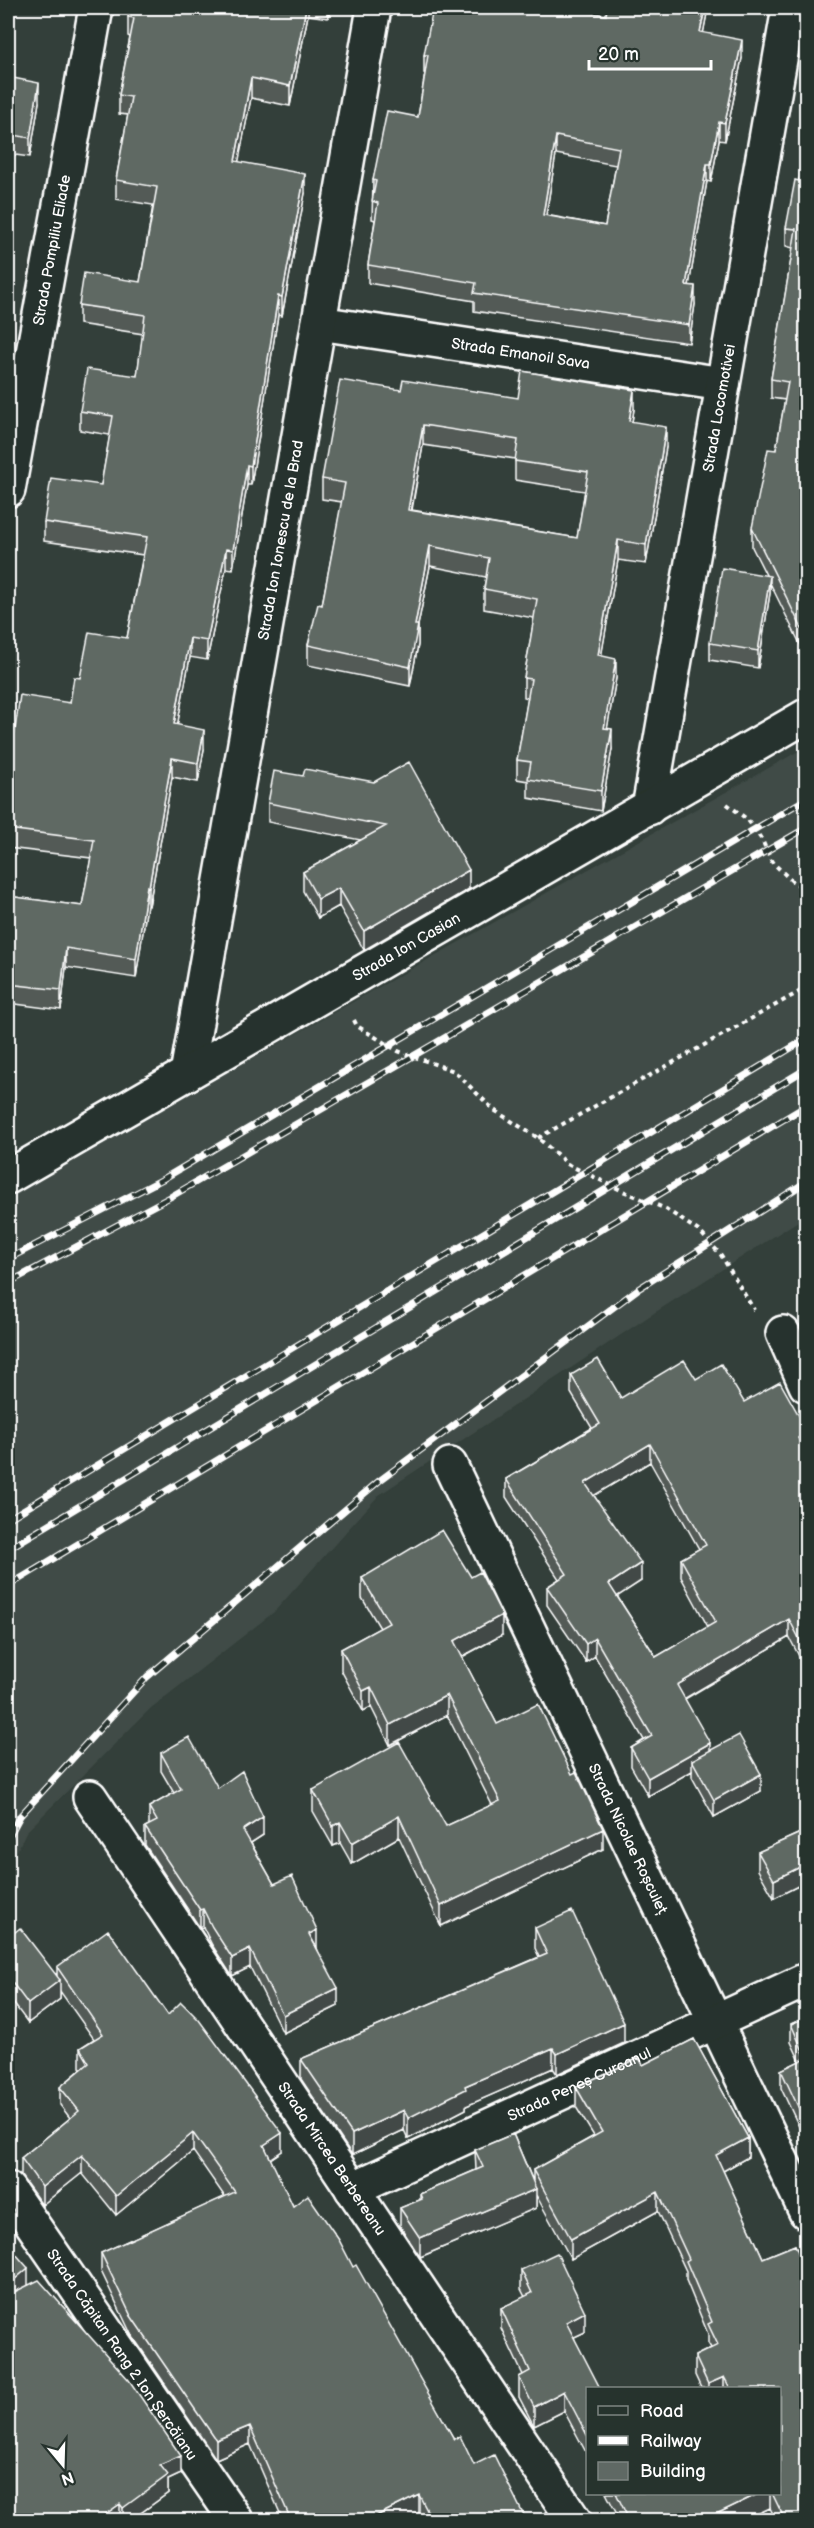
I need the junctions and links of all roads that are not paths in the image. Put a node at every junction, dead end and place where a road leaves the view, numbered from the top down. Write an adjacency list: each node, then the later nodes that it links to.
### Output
1 (96, 8): 6 (street, Strada Pompiliu Eliade)
2 (374, 8): 4 (street, Strada Ion Ionescu de la Brad)
3 (789, 8): 5 (street, Strada Locomotivei)
4 (319, 323): 5 (street, Strada Emanoil Sava); 9 (street, Strada Ion Ionescu de la Brad)
5 (723, 384): 8 (street, Strada Locomotivei)
6 (8, 490)
7 (807, 717): 8 (street, Strada Ion Casian)
8 (649, 808): 9 (street, Strada Ion Casian)
9 (187, 1074): 10 (street, Strada Ion Casian)
10 (8, 1177)
11 (783, 1333): 12 (street)
12 (807, 1385)
13 (450, 1465): 16 (street, Strada Nicolae Roșculeț)
14 (90, 1797): 18 (street, Strada Mircea Berbereanu)
15 (807, 1980): 16 (street, Strada Peneș Curcanul)
16 (716, 2021): 18 (street, Strada Peneș Curcanul); 19 (street, Strada Nicolae Roșculeț)
17 (8, 2189): 20 (street, Strada Căpitan Rang 2 Ion Șercăianu)
18 (352, 2189): 21 (street, Strada Mircea Berbereanu)
19 (807, 2212)
20 (236, 2520)
21 (573, 2520)

